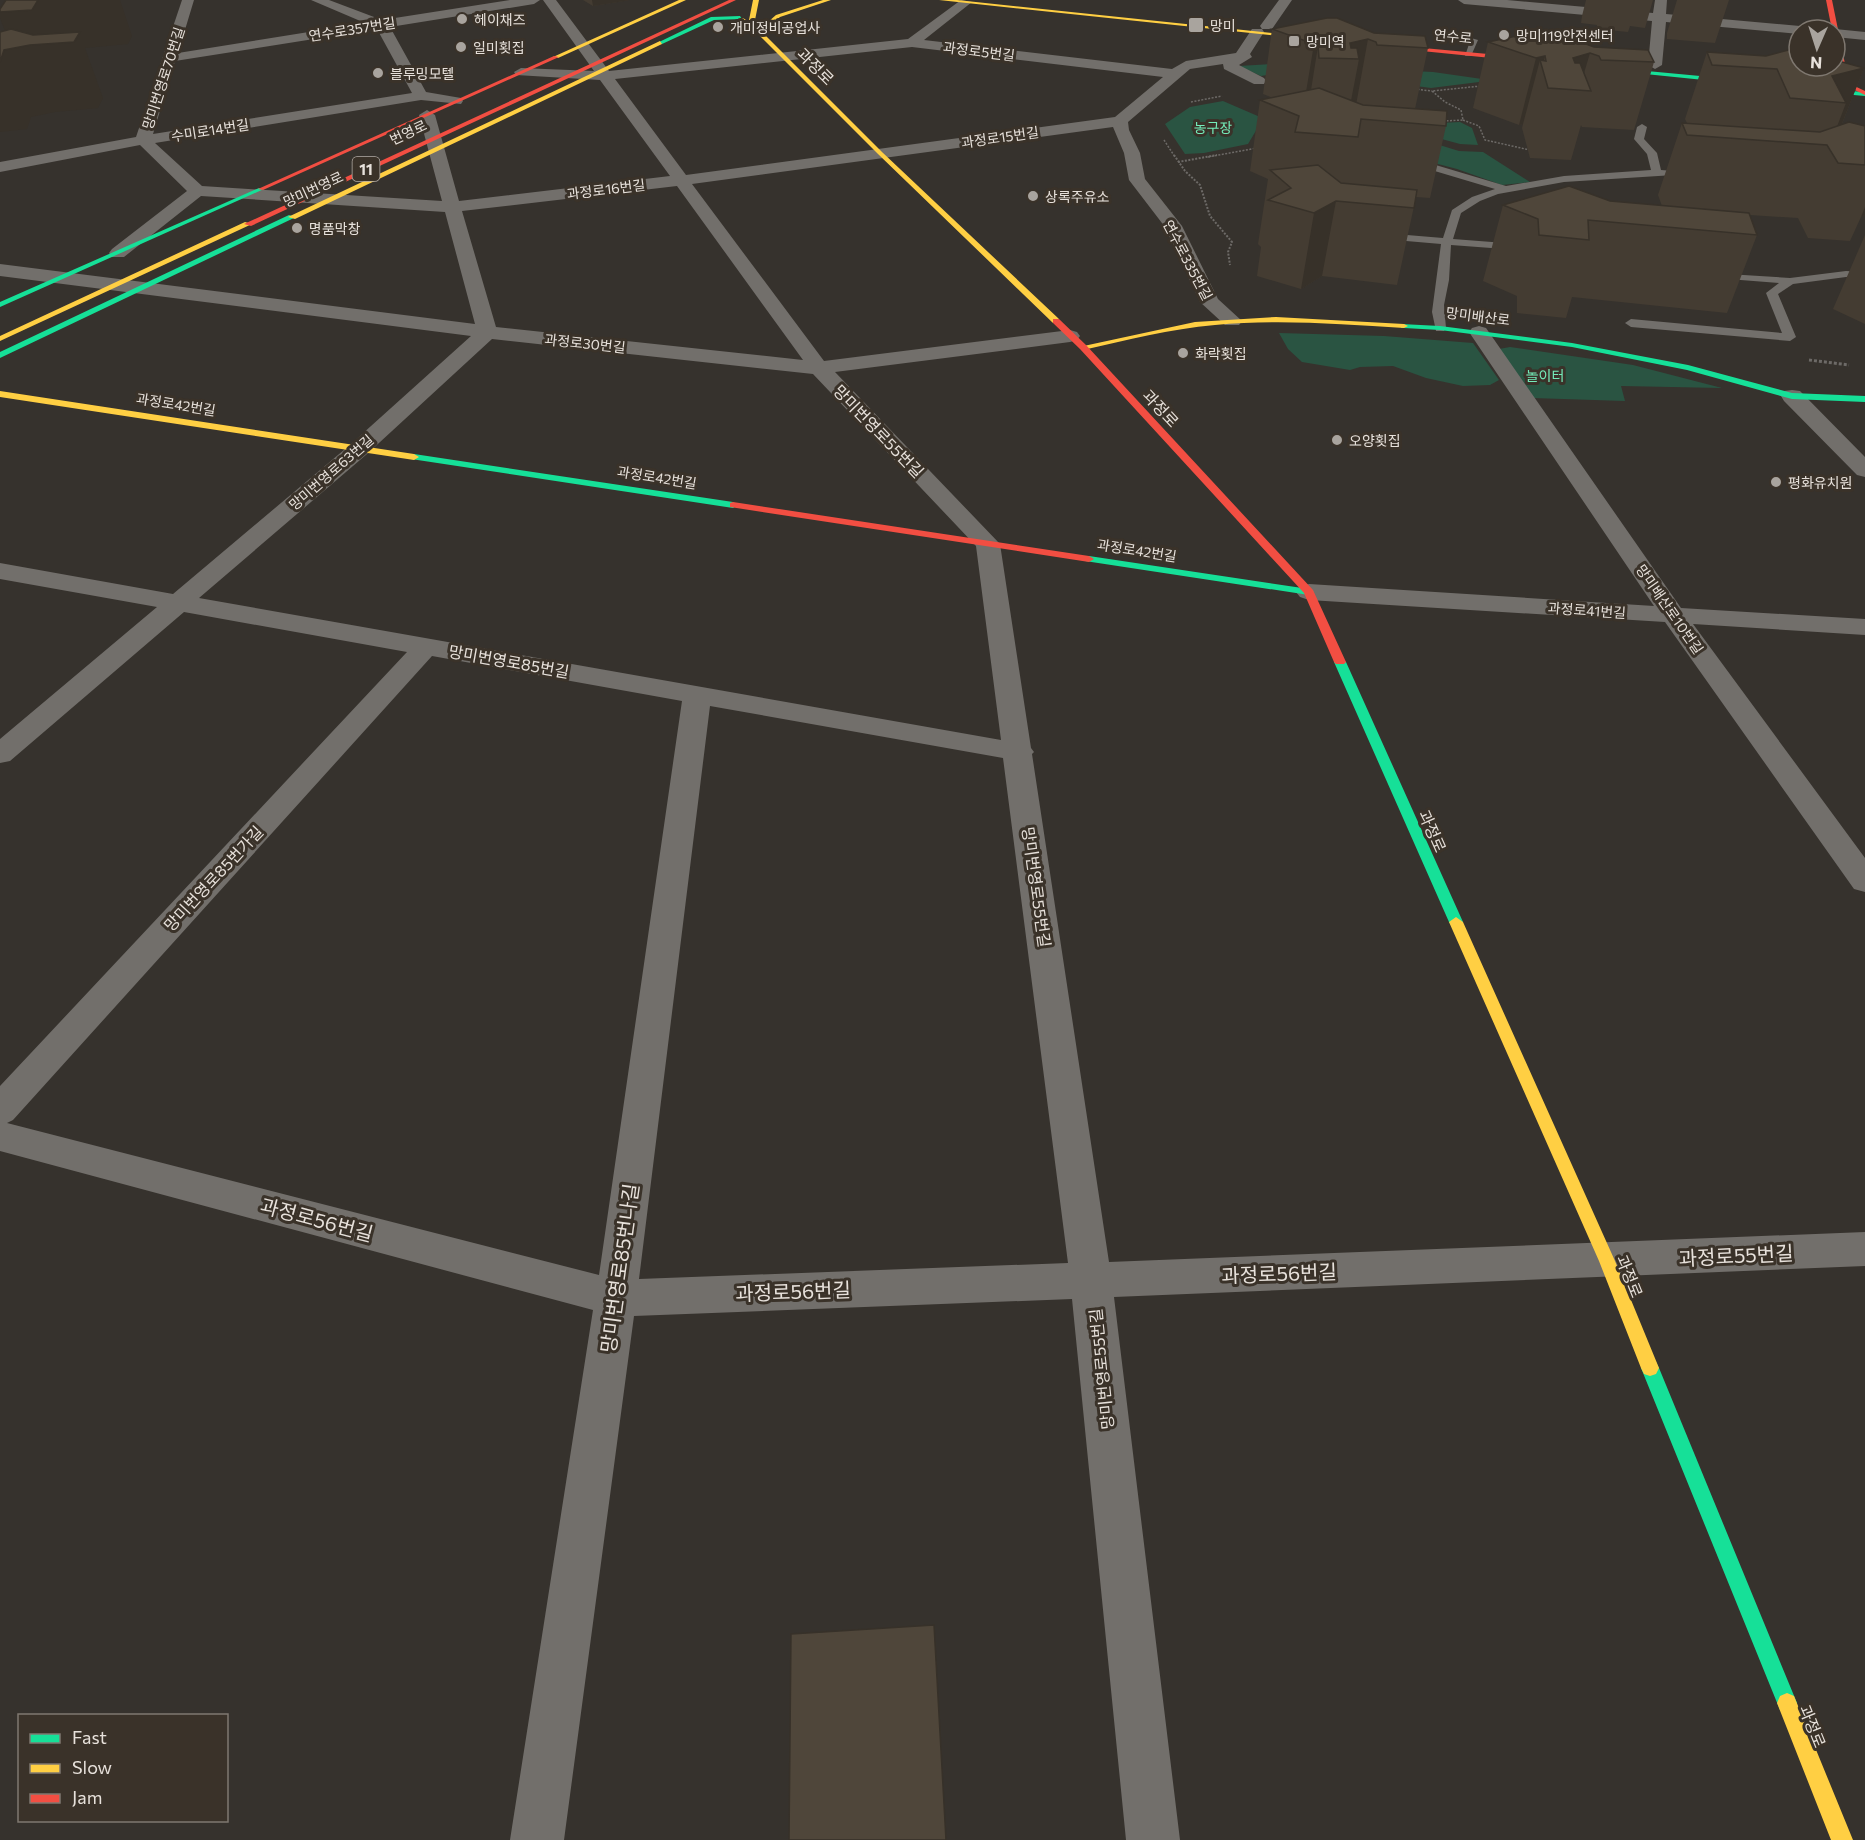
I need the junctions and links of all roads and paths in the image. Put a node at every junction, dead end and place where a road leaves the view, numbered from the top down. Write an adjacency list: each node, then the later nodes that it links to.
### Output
1 (188, 0): 34 (street, 망미번영로70번길)
2 (317, 0): 21 (street)
3 (534, 0): 21 (street, 연수로357번길)
4 (549, 0): 30 (street, 망미번영로55번길)
5 (683, 0): 30 (main road, 망미번영로)
6 (701, 0): 82 (main road, 번영로 / 11)
7 (716, 0): 18 (main road, 과정로)
8 (733, 0): 88 (main road, 번영로 / 11)
9 (756, 0): 24 (main road)
10 (828, 0): 24 (main road)
11 (942, 0): 17 (main road)
12 (1009, 0): 22 (main road)
13 (1286, 0): 22 (street)
14 (1471, 0): 19 (street)
15 (1661, 0): 19 (street)
16 (1829, 0): 20 (main road)
17 (966, 3): 22 (main road); 29 (street)
18 (740, 18): 24 (main road, 과정로); 42 (main road, 망미번영로)
19 (1659, 18): 23 (street); 38 (street)
20 (1833, 18)
21 (382, 25): 34 (street, 연수로357번길); 50 (street)
22 (1262, 29): 26 (main road); 32 (street)
23 (1787, 29)
24 (759, 32): 31 (main road, 과정로)
25 (1847, 34): 27 (street)
26 (1325, 36)
27 (1865, 36)
28 (1366, 40): 35 (main road, 연수로)
29 (912, 43): 31 (street, 과정로5번길); 43 (street, 과정로5번길)
30 (583, 45): 41 (main road, 망미번영로); 42 (street, 망미번영로55번길)
31 (784, 57): 42 (street, 과정로5번길); 59 (main road, 과정로)
32 (1241, 57): 33 (street); 43 (street); 45 (street)
33 (1262, 57)
34 (170, 58): 56 (street, 망미번영로70번길)
35 (1545, 58)
36 (1377, 59): 37 (street)
37 (1424, 60)
38 (1655, 65): 38 (main road)
39 (1847, 67): 40 (main road)
40 (1857, 70)
41 (520, 72): 42 (street, 과정로5번길); 51 (main road, 망미번영로)
42 (598, 74): 58 (main road, 망미번영로); 65 (street, 망미번영로55번길)
43 (1175, 74): 53 (street)
44 (1841, 78): 46 (main road)
45 (1259, 81)
46 (1842, 83): 47 (main road); 49 (main road); 49 (main road)
47 (1865, 85)
48 (1484, 86): 54 (path)
49 (1865, 94)
50 (422, 96): 51 (street, 수미로14번길); 56 (street, 수미로14번길)
51 (456, 101): 52 (main road, 망미번영로)
52 (427, 115): 58 (street); 68 (main road, 망미번영로)
53 (1120, 121): 59 (street, 과정로15번길); 83 (street, 연수로335번길)
54 (1434, 122)
55 (1642, 127): 63 (lane)
56 (143, 140): 62 (street, 수미로14번길); 67 (street, 망미번영로70번길)
57 (1260, 146): 60 (path)
58 (436, 148): 69 (main road, 망미번영로); 70 (street)
59 (880, 153): 65 (street, 과정로16번길); 89 (main road, 과정로)
60 (1178, 162)
61 (1406, 165): 66 (lane)
62 (0, 167)
63 (1658, 173): 64 (lane); 66 (lane)
64 (1679, 173)
65 (682, 180): 70 (street, 과정로16번길); 91 (street, 망미번영로55번길)
66 (1508, 190): 72 (lane)
67 (197, 191): 68 (street); 74 (street)
68 (248, 194): 69 (street, 과정로16번길); 74 (main road, 망미번영로)
69 (331, 198): 70 (street, 과정로16번길); 80 (main road, 망미번영로)
70 (452, 207): 86 (street)
71 (1371, 235): 72 (lane)
72 (1447, 242): 73 (lane); 85 (lane)
73 (1528, 248)
74 (118, 253): 78 (main road, 망미번영로)
75 (0, 270): 78 (street, 과정로30번길)
76 (1699, 274): 79 (lane)
77 (1865, 275): 79 (lane)
78 (63, 277): 80 (street, 과정로30번길); 81 (main road, 망미번영로)
79 (1790, 281): 84 (lane)
80 (142, 288): 86 (street, 과정로30번길); 90 (main road, 망미번영로)
81 (0, 305)
82 (0, 317)
83 (1232, 321): 85 (main road, 망미배산로); 89 (main road, 망미배산로)
84 (1631, 323)
85 (1440, 328): 87 (main road, 망미배산로)
86 (487, 332): 91 (street, 과정로30번길); 95 (street, 망미번영로63번길)
87 (1479, 332): 93 (main road, 망미배산로); 101 (street, 망미배산로10번길)
88 (0, 339)
89 (1076, 341): 91 (street, 과정로30번길); 99 (main road, 과정로)
90 (0, 355)
91 (819, 368): 97 (street, 망미번영로55번길)
92 (0, 394): 95 (main road, 과정로42번길)
93 (1792, 396): 94 (main road, 망미배산로); 96 (street)
94 (1865, 399)
95 (359, 449): 97 (main road, 과정로42번길); 100 (street, 망미번영로63번길)
96 (1865, 470)
97 (988, 544): 99 (main road, 과정로42번길); 105 (street, 망미번영로55번길)
98 (0, 571): 100 (street, 망미번영로85번길)
99 (1309, 592): 101 (street, 과정로41번길); 111 (main road, 과정로)
100 (178, 603): 103 (street, 망미번영로85번길); 106 (street, 망미번영로63번길)
101 (1673, 615): 102 (street, 과정로41번길); 107 (street, 망미배산로10번길)
102 (1865, 627)
103 (426, 647): 104 (street, 망미번영로85번길); 108 (street, 망미번영로85번가길)
104 (697, 694): 105 (street, 망미번영로85번길); 113 (street, 망미번영로85번나길)
105 (1019, 752): 112 (street, 망미번영로55번길)
106 (0, 754)
107 (1865, 881)
108 (0, 1110)
109 (0, 1136): 113 (street, 과정로56번길)
110 (1865, 1249): 111 (street, 과정로55번길)
111 (1607, 1261): 112 (street, 과정로56번길); 116 (main road, 과정로)
112 (1092, 1280): 113 (street, 과정로56번길); 115 (street, 망미번영로55번길)
113 (616, 1298): 114 (street, 망미번영로85번나길)
114 (537, 1840)
115 (1154, 1840)
116 (1842, 1840)

